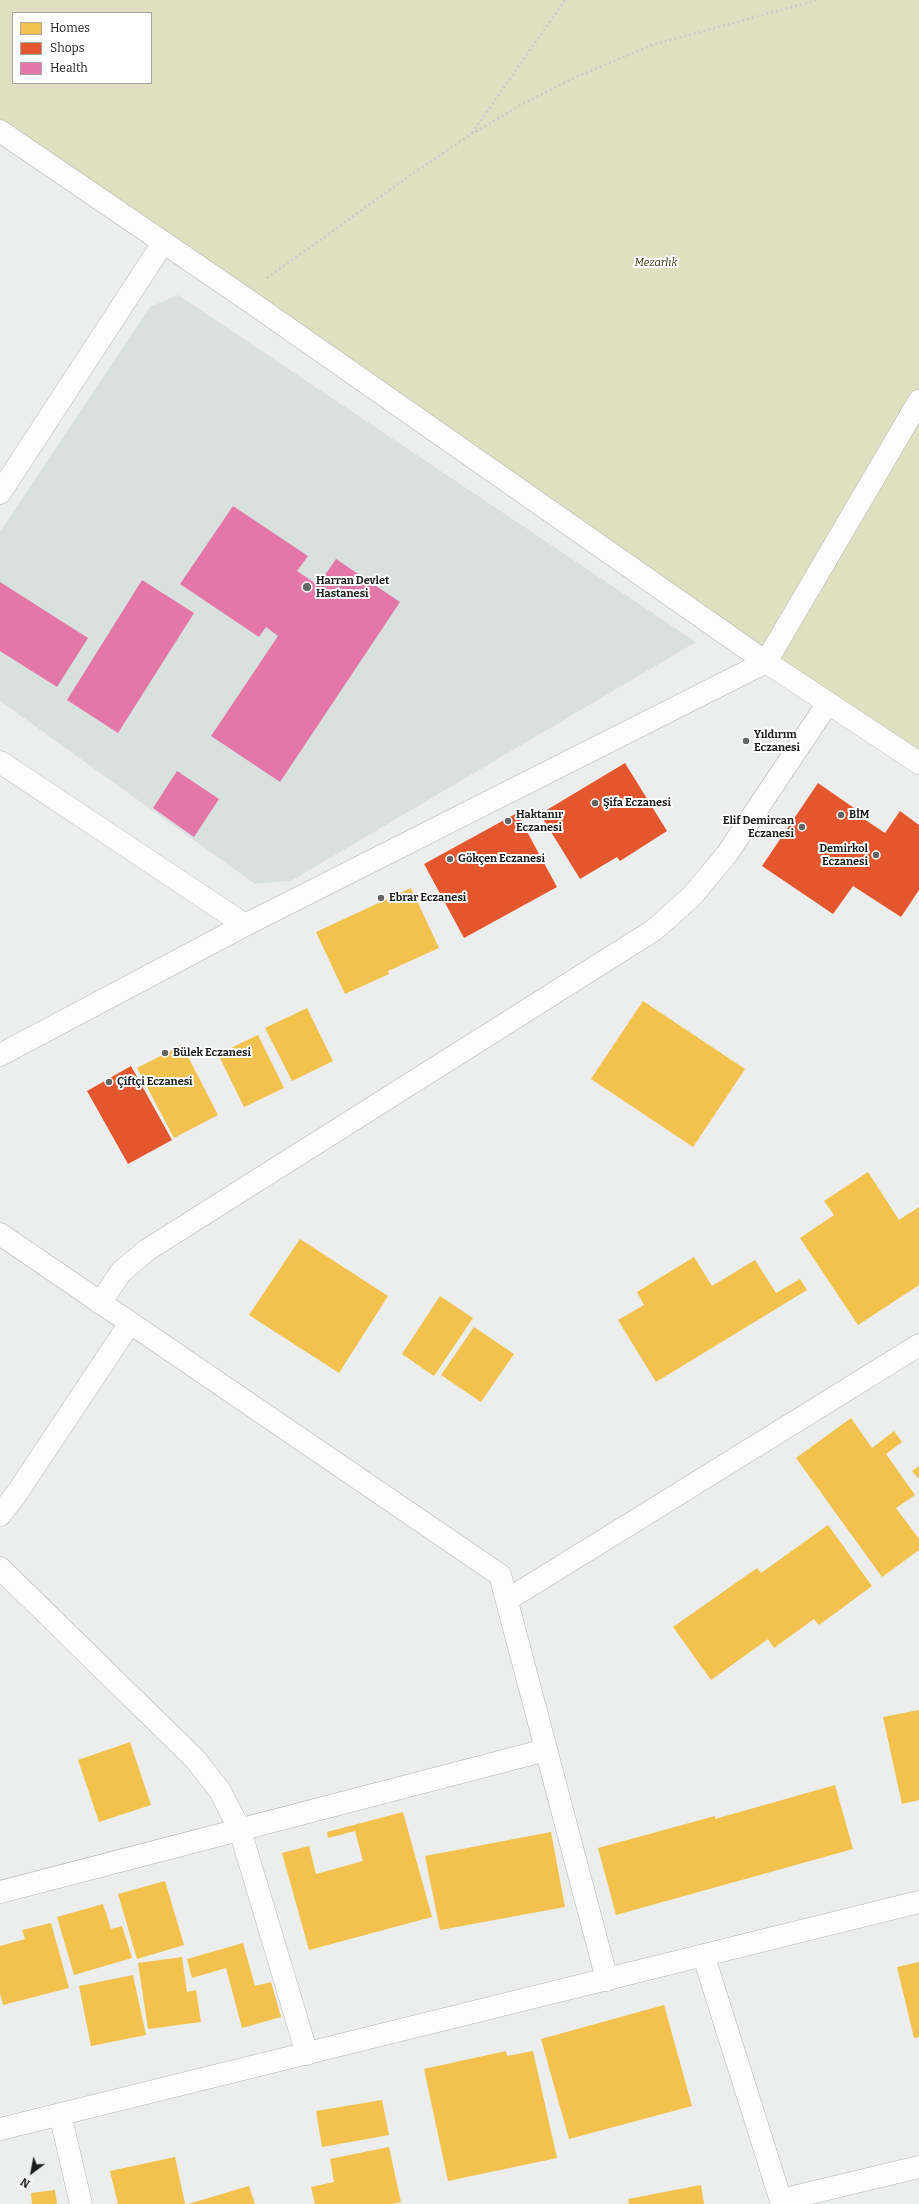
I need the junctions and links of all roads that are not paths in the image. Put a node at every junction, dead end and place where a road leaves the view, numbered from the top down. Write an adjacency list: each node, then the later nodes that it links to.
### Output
1 (0, 131): 2 (street)
2 (163, 243): 4 (street); 5 (street)
3 (919, 401): 5 (street)
4 (0, 493)
5 (766, 662): 6 (street); 9 (street)
6 (828, 703): 8 (street); 12 (street)
7 (0, 762): 9 (street)
8 (919, 763)
9 (246, 924): 10 (street)
10 (0, 1055)
11 (0, 1234): 12 (street)
12 (100, 1303): 13 (street)
13 (130, 1323): 15 (street); 17 (street)
14 (919, 1345): 17 (street)
15 (0, 1515)
16 (0, 1568): 19 (street)
17 (506, 1600): 18 (street)
18 (546, 1750): 19 (street); 23 (street)
19 (240, 1830): 20 (street); 24 (street)
20 (0, 1892)
21 (919, 1902): 22 (street)
22 (704, 1956): 23 (street); 28 (street)
23 (607, 1980): 24 (street)
24 (306, 2054): 25 (street)
25 (60, 2114): 26 (street); 29 (street)
26 (0, 2129)
27 (919, 2167): 28 (street)
28 (781, 2202)
29 (81, 2204)

